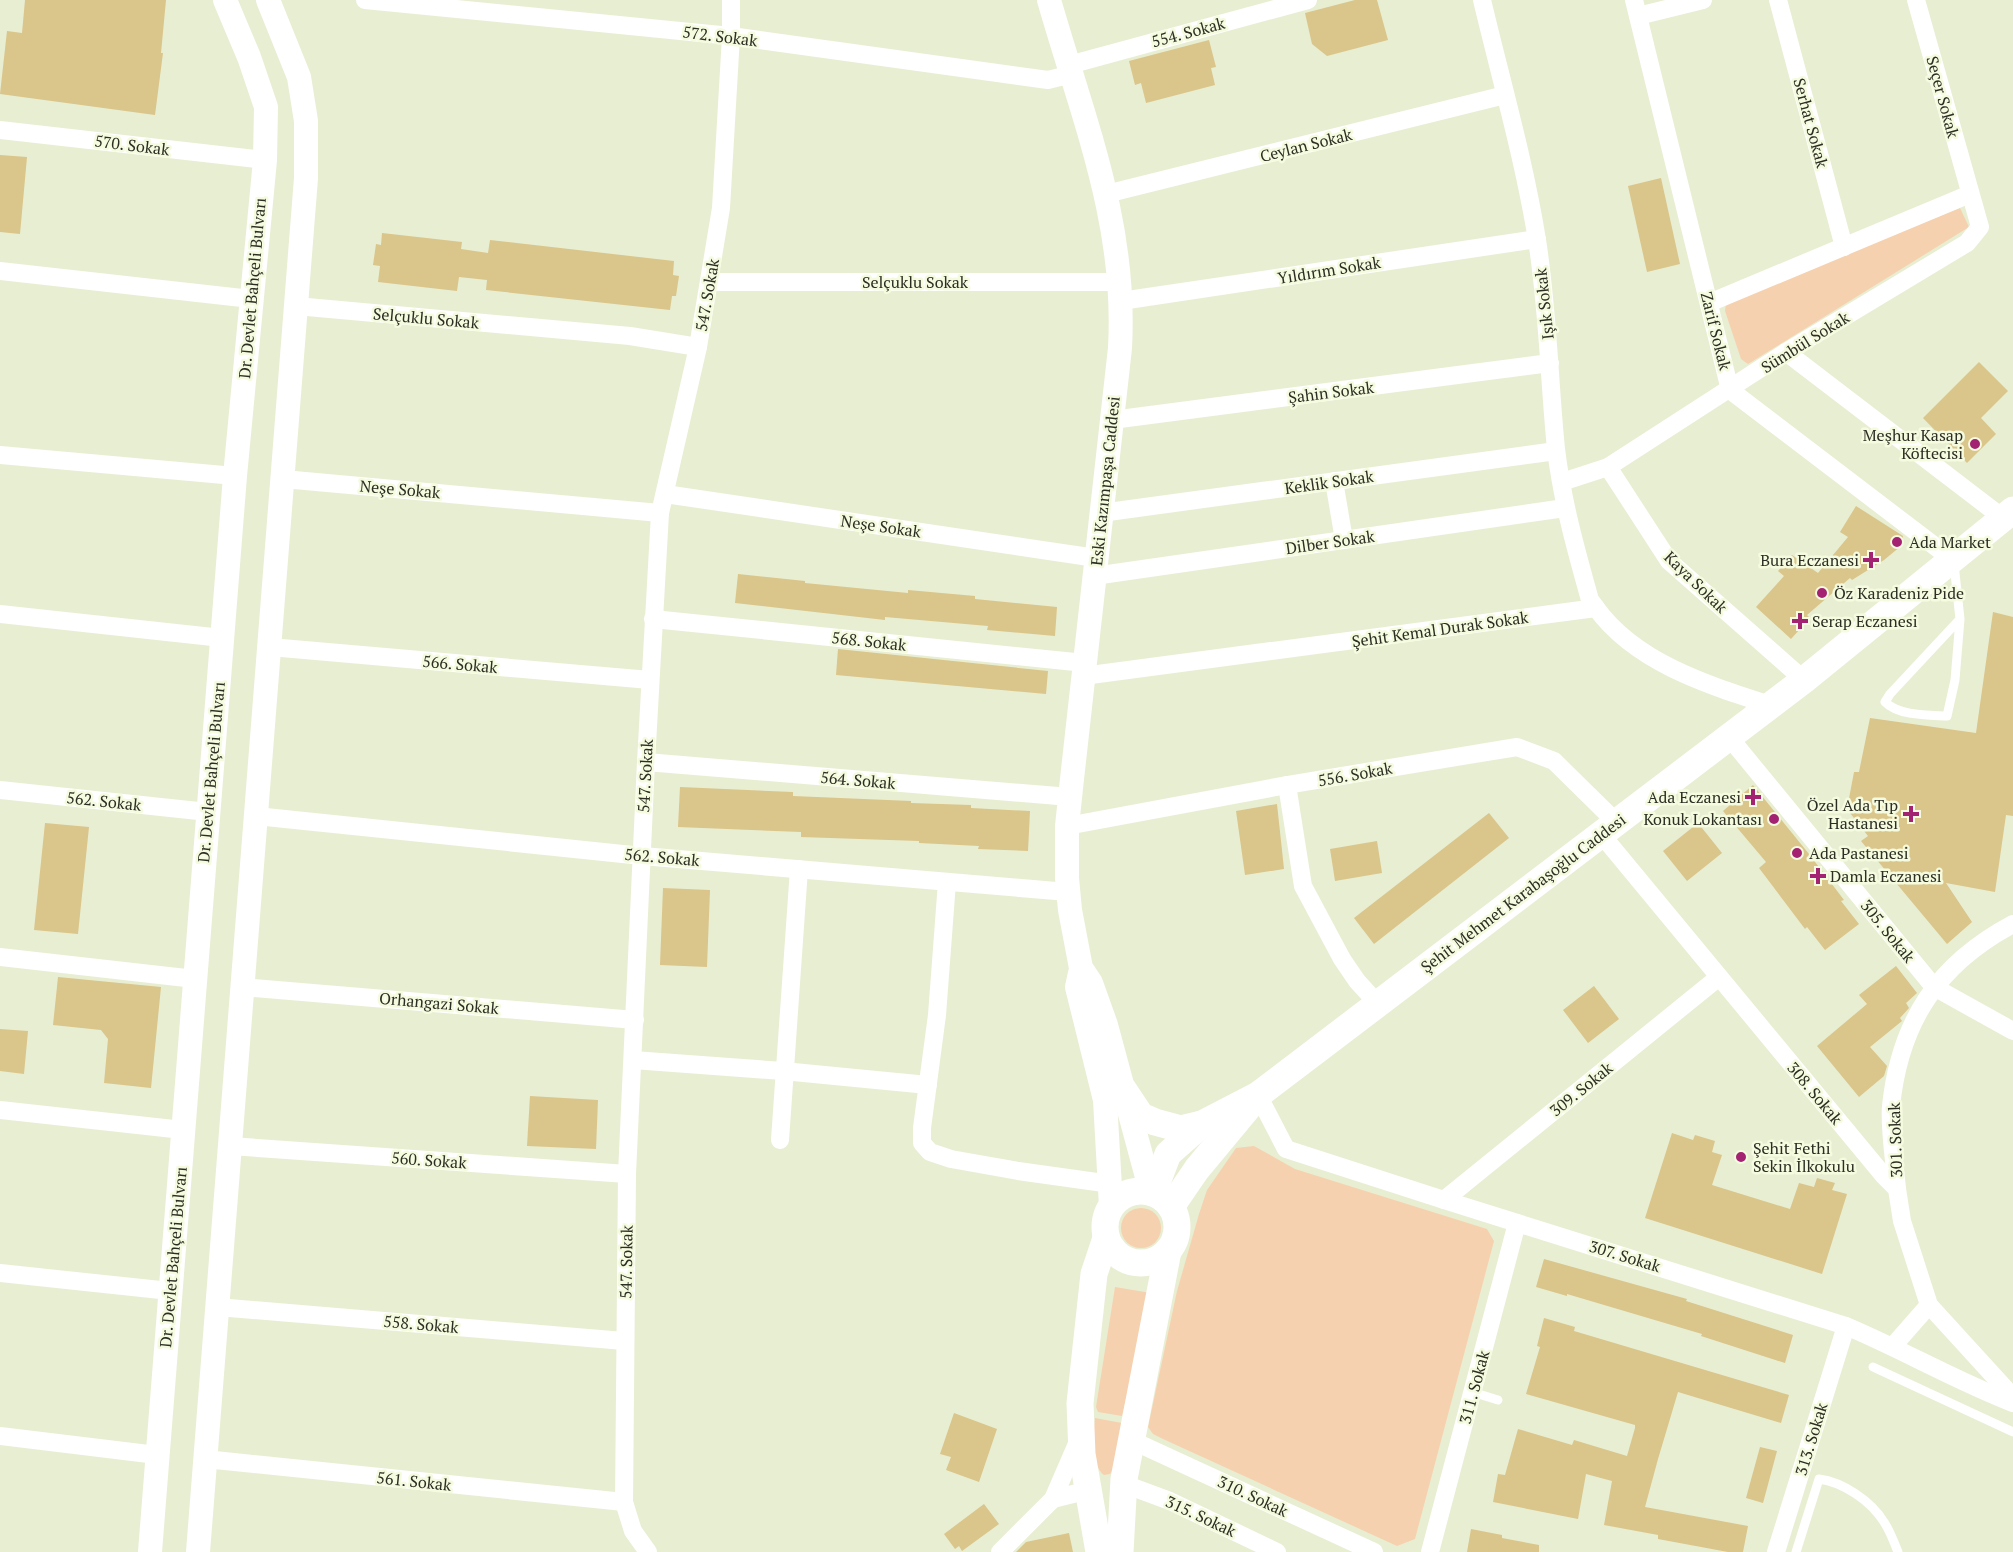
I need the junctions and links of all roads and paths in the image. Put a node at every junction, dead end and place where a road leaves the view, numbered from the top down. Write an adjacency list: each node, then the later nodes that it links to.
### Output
1 (225, 0): 16 (street, Dr. Devlet Bahçeli Bulvarı)
2 (268, 0): 27 (street)
3 (365, 0): 12 (street, 572. Sokak)
4 (730, 0): 12 (street, 547. Sokak)
5 (1049, 0): 13 (street, Eski Kazımpaşa Caddesi)
6 (1308, 0): 13 (street, 554. Sokak)
7 (1482, 0): 14 (street, Işık Sokak)
8 (1702, 0): 11 (street)
9 (1778, 0): 21 (street, Serhat Sokak)
10 (1916, 0): 18 (street, Seçer Sokak)
11 (1636, 8): 26 (street, Zarif Sokak)
12 (731, 36): 13 (street, 572. Sokak); 23 (street, 547. Sokak)
13 (1071, 69): 17 (street, Eski Kazımpaşa Caddesi)
14 (1505, 95): 17 (street, Ceylan Sokak); 20 (street, Işık Sokak)
15 (0, 130): 16 (street, 570. Sokak)
16 (265, 160): 25 (street, Dr. Devlet Bahçeli Bulvarı)
17 (1106, 194): 24 (street, Eski Kazımpaşa Caddesi)
18 (1970, 194): 19 (street, Seçer Sokak); 21 (street)
19 (1980, 228): 29 (street, Sümbül Sokak)
20 (1537, 239): 24 (street, Yıldırım Sokak); 30 (street, Işık Sokak)
21 (1844, 247): 26 (street)
22 (0, 271): 25 (street)
23 (710, 282): 24 (street, Selçuklu Sokak); 28 (street, 547. Sokak)
24 (1120, 292): 32 (street, Eski Kazımpaşa Caddesi)
25 (251, 299): 36 (street, Dr. Devlet Bahçeli Bulvarı)
26 (1709, 303): 31 (street, Zarif Sokak)
27 (296, 306): 28 (street, Selçuklu Sokak); 37 (street)
28 (698, 347): 40 (street, 547. Sokak)
29 (1786, 352): 31 (street, Sümbül Sokak); 44 (street)
30 (1550, 363): 32 (street, Şahin Sokak); 33 (street, Işık Sokak)
31 (1730, 390): 35 (street, Sümbül Sokak); 46 (street, Zarif Sokak)
32 (1112, 420): 43 (street, Eski Kazımpaşa Caddesi)
33 (1557, 451): 38 (street, Keklik Sokak); 39 (street, Işık Sokak)
34 (0, 455): 36 (street)
35 (1608, 467): 39 (street, Sümbül Sokak); 56 (street, Kaya Sokak)
36 (235, 476): 52 (street, Dr. Devlet Bahçeli Bulvarı)
37 (283, 479): 42 (street, Neşe Sokak); 53 (street)
38 (1334, 482): 43 (street, Keklik Sokak); 45 (street)
39 (1562, 482): 41 (street, Işık Sokak)
40 (665, 494): 42 (street, 547. Sokak); 47 (street, Neşe Sokak)
41 (1565, 508): 45 (street, Dilber Sokak); 48 (street, Işık Sokak)
42 (660, 513): 50 (street, 547. Sokak)
43 (1101, 513): 47 (street, Eski Kazımpaşa Caddesi)
44 (2008, 514): 46 (main road, Şehit Mehmet Karabaşoğlu Caddesi)
45 (1344, 540): 47 (street, Dilber Sokak)
46 (1953, 560): 51 (lane); 56 (main road, Şehit Mehmet Karabaşoğlu Caddesi)
47 (1095, 567): 54 (street, Eski Kazımpaşa Caddesi)
48 (1596, 608): 54 (street, Şehit Kemal Durak Sokak); 57 (street)
49 (0, 614): 52 (street)
50 (653, 619): 54 (street, 568. Sokak); 55 (street, 547. Sokak)
51 (1960, 619): 51 (lane)
52 (222, 638): 63 (street, Dr. Devlet Bahçeli Bulvarı)
53 (270, 648): 55 (street, 566. Sokak); 64 (street)
54 (1084, 670): 62 (street, Eski Kazımpaşa Caddesi)
55 (650, 680): 59 (street, 547. Sokak)
56 (1804, 680): 57 (main road, Şehit Mehmet Karabaşoğlu Caddesi)
57 (1770, 705): 58 (main road, Şehit Mehmet Karabaşoğlu Caddesi)
58 (1729, 736): 66 (main road, Şehit Mehmet Karabaşoğlu Caddesi); 77 (street, 305. Sokak)
59 (646, 762): 62 (street, 564. Sokak); 67 (street, 547. Sokak)
60 (1287, 785): 65 (street, 556. Sokak); 66 (street, 556. Sokak); 78 (street)
61 (0, 790): 63 (street, 562. Sokak)
62 (1070, 797): 65 (street, Eski Kazımpaşa Caddesi)
63 (208, 812): 75 (street, Dr. Devlet Bahçeli Bulvarı)
64 (256, 816): 67 (street, 562. Sokak); 76 (street)
65 (1067, 826): 70 (street, Eski Kazımpaşa Caddesi)
66 (1609, 829): 74 (street, 308. Sokak); 78 (main road, Şehit Mehmet Karabaşoğlu Caddesi)
67 (642, 856): 68 (street, 562. Sokak); 79 (street, 547. Sokak)
68 (799, 869): 69 (street, 562. Sokak); 82 (street)
69 (947, 882): 70 (street, 562. Sokak); 83 (street)
70 (1068, 892): 73 (street, Eski Kazımpaşa Caddesi)
71 (2013, 924): 77 (street, 301. Sokak)
72 (0, 957): 75 (street)
73 (1081, 968): 84 (street, Eski Kazımpaşa Caddesi); 92 (street, Eski Kazımpaşa Caddesi)
74 (1719, 977): 93 (street, 308. Sokak); 95 (street, 309. Sokak)
75 (195, 979): 88 (street, Dr. Devlet Bahçeli Bulvarı)
76 (242, 987): 79 (street, Orhangazi Sokak); 90 (street)
77 (1934, 987): 80 (street); 93 (street, 301. Sokak)
78 (1377, 1003): 85 (main road, Şehit Mehmet Karabaşoğlu Caddesi)
79 (635, 1020): 81 (street, 547. Sokak)
80 (2013, 1031)
81 (633, 1060): 82 (street); 91 (street, 547. Sokak)
82 (783, 1071): 83 (street); 89 (street)
83 (928, 1085): 92 (street)
84 (1123, 1089): 87 (main road); 94 (street, Eski Kazımpaşa Caddesi)
85 (1258, 1095): 87 (main road, Şehit Mehmet Karabaşoğlu Caddesi); 94 (main road, Şehit Mehmet Karabaşoğlu Caddesi); 95 (street, 307. Sokak)
86 (0, 1110): 88 (street)
87 (1202, 1124): 94 (main road)
88 (183, 1130): 100 (street, Dr. Devlet Bahçeli Bulvarı)
89 (780, 1140)
90 (230, 1146): 91 (street, 560. Sokak); 102 (street)
91 (627, 1174): 104 (street, 547. Sokak)
92 (1111, 1184): 94 (main road); 97 (main road)
93 (1897, 1189): 101 (street)
94 (1158, 1197): 98 (main road)
95 (1444, 1200): 96 (street, 307. Sokak)
96 (1517, 1223): 103 (street, 307. Sokak); 107 (street, 311. Sokak)
97 (1106, 1238): 98 (main road); 112 (main road)
98 (1168, 1251): 114 (main road)
99 (0, 1273): 100 (street)
100 (170, 1291): 115 (street, Dr. Devlet Bahçeli Bulvarı)
101 (1929, 1305): 105 (street); 108 (street)
102 (217, 1308): 104 (street, 558. Sokak); 116 (street)
103 (1846, 1326): 105 (street, 307. Sokak); 130 (street, 313. Sokak)
104 (624, 1341): 120 (street, 547. Sokak)
105 (1893, 1346): 110 (street, 307. Sokak)
106 (1873, 1367): 111 (lane)
107 (1472, 1392): 109 (lane); 129 (street, 311. Sokak)
108 (2013, 1397)
109 (1498, 1400)
110 (2013, 1403)
111 (2013, 1432)
112 (1082, 1435): 118 (main road); 119 (street)
113 (0, 1436): 115 (street)
114 (1131, 1440): 117 (main road); 128 (street, 310. Sokak)
115 (157, 1455): 121 (street, Dr. Devlet Bahçeli Bulvarı)
116 (205, 1459): 120 (street, 561. Sokak); 122 (street)
117 (1124, 1484): 118 (main road); 126 (main road); 127 (street, 315. Sokak)
118 (1089, 1490): 119 (street); 125 (main road)
119 (1053, 1499): 124 (street)
120 (624, 1502): 123 (street, 547. Sokak)
121 (150, 1552)
122 (198, 1552)
123 (648, 1552)
124 (1000, 1552)
125 (1100, 1552)
126 (1120, 1552)
127 (1277, 1552)
128 (1374, 1552)
129 (1430, 1552)
130 (1776, 1552)
131 (1796, 1552): 132 (lane)
132 (1898, 1552)

